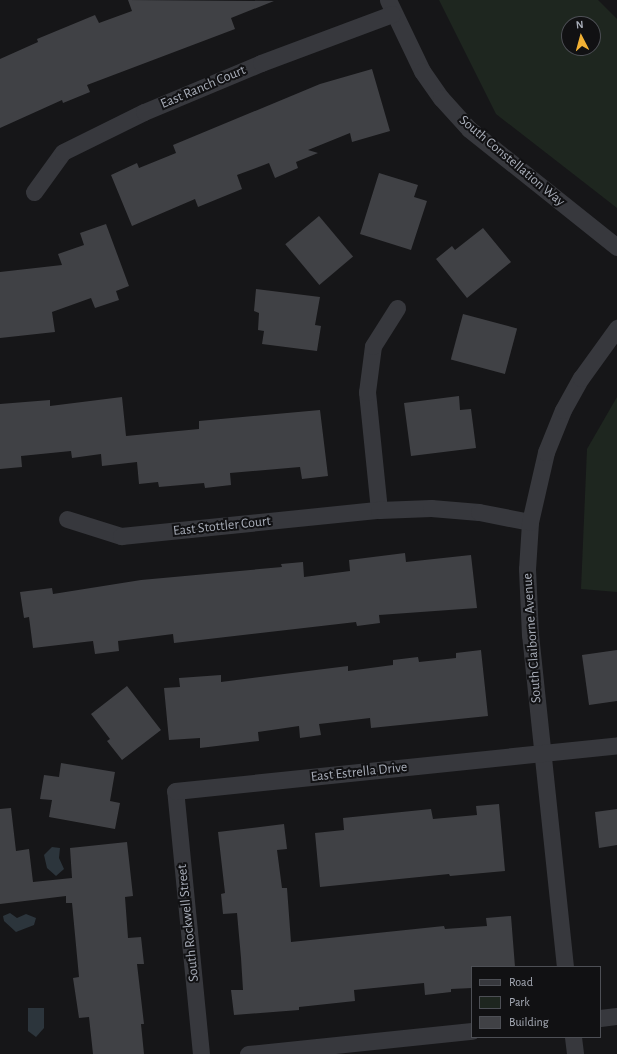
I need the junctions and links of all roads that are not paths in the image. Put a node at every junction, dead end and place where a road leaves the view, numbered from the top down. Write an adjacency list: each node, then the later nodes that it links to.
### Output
1 (390, 7): 2 (street, East Ranch Court); 3 (street, South Constellation Way)
2 (34, 192)
3 (617, 246)
4 (397, 308): 6 (street)
5 (617, 328): 8 (street, South Claiborne Avenue)
6 (379, 510): 7 (street, East Stottler Court); 8 (street, East Stottler Court)
7 (67, 519)
8 (530, 522): 10 (street, South Claiborne Avenue)
9 (617, 745): 10 (street, East Estrella Drive)
10 (543, 753): 11 (street, East Estrella Drive); 12 (street, South Claiborne Avenue)
11 (175, 791): 17 (street, South Rockwell Street)
12 (565, 966)
13 (617, 1016): 14 (street)
14 (601, 1018)
15 (471, 1031): 18 (street)
16 (572, 1038): 19 (street)
17 (201, 1054)
18 (248, 1054)
19 (575, 1054)

